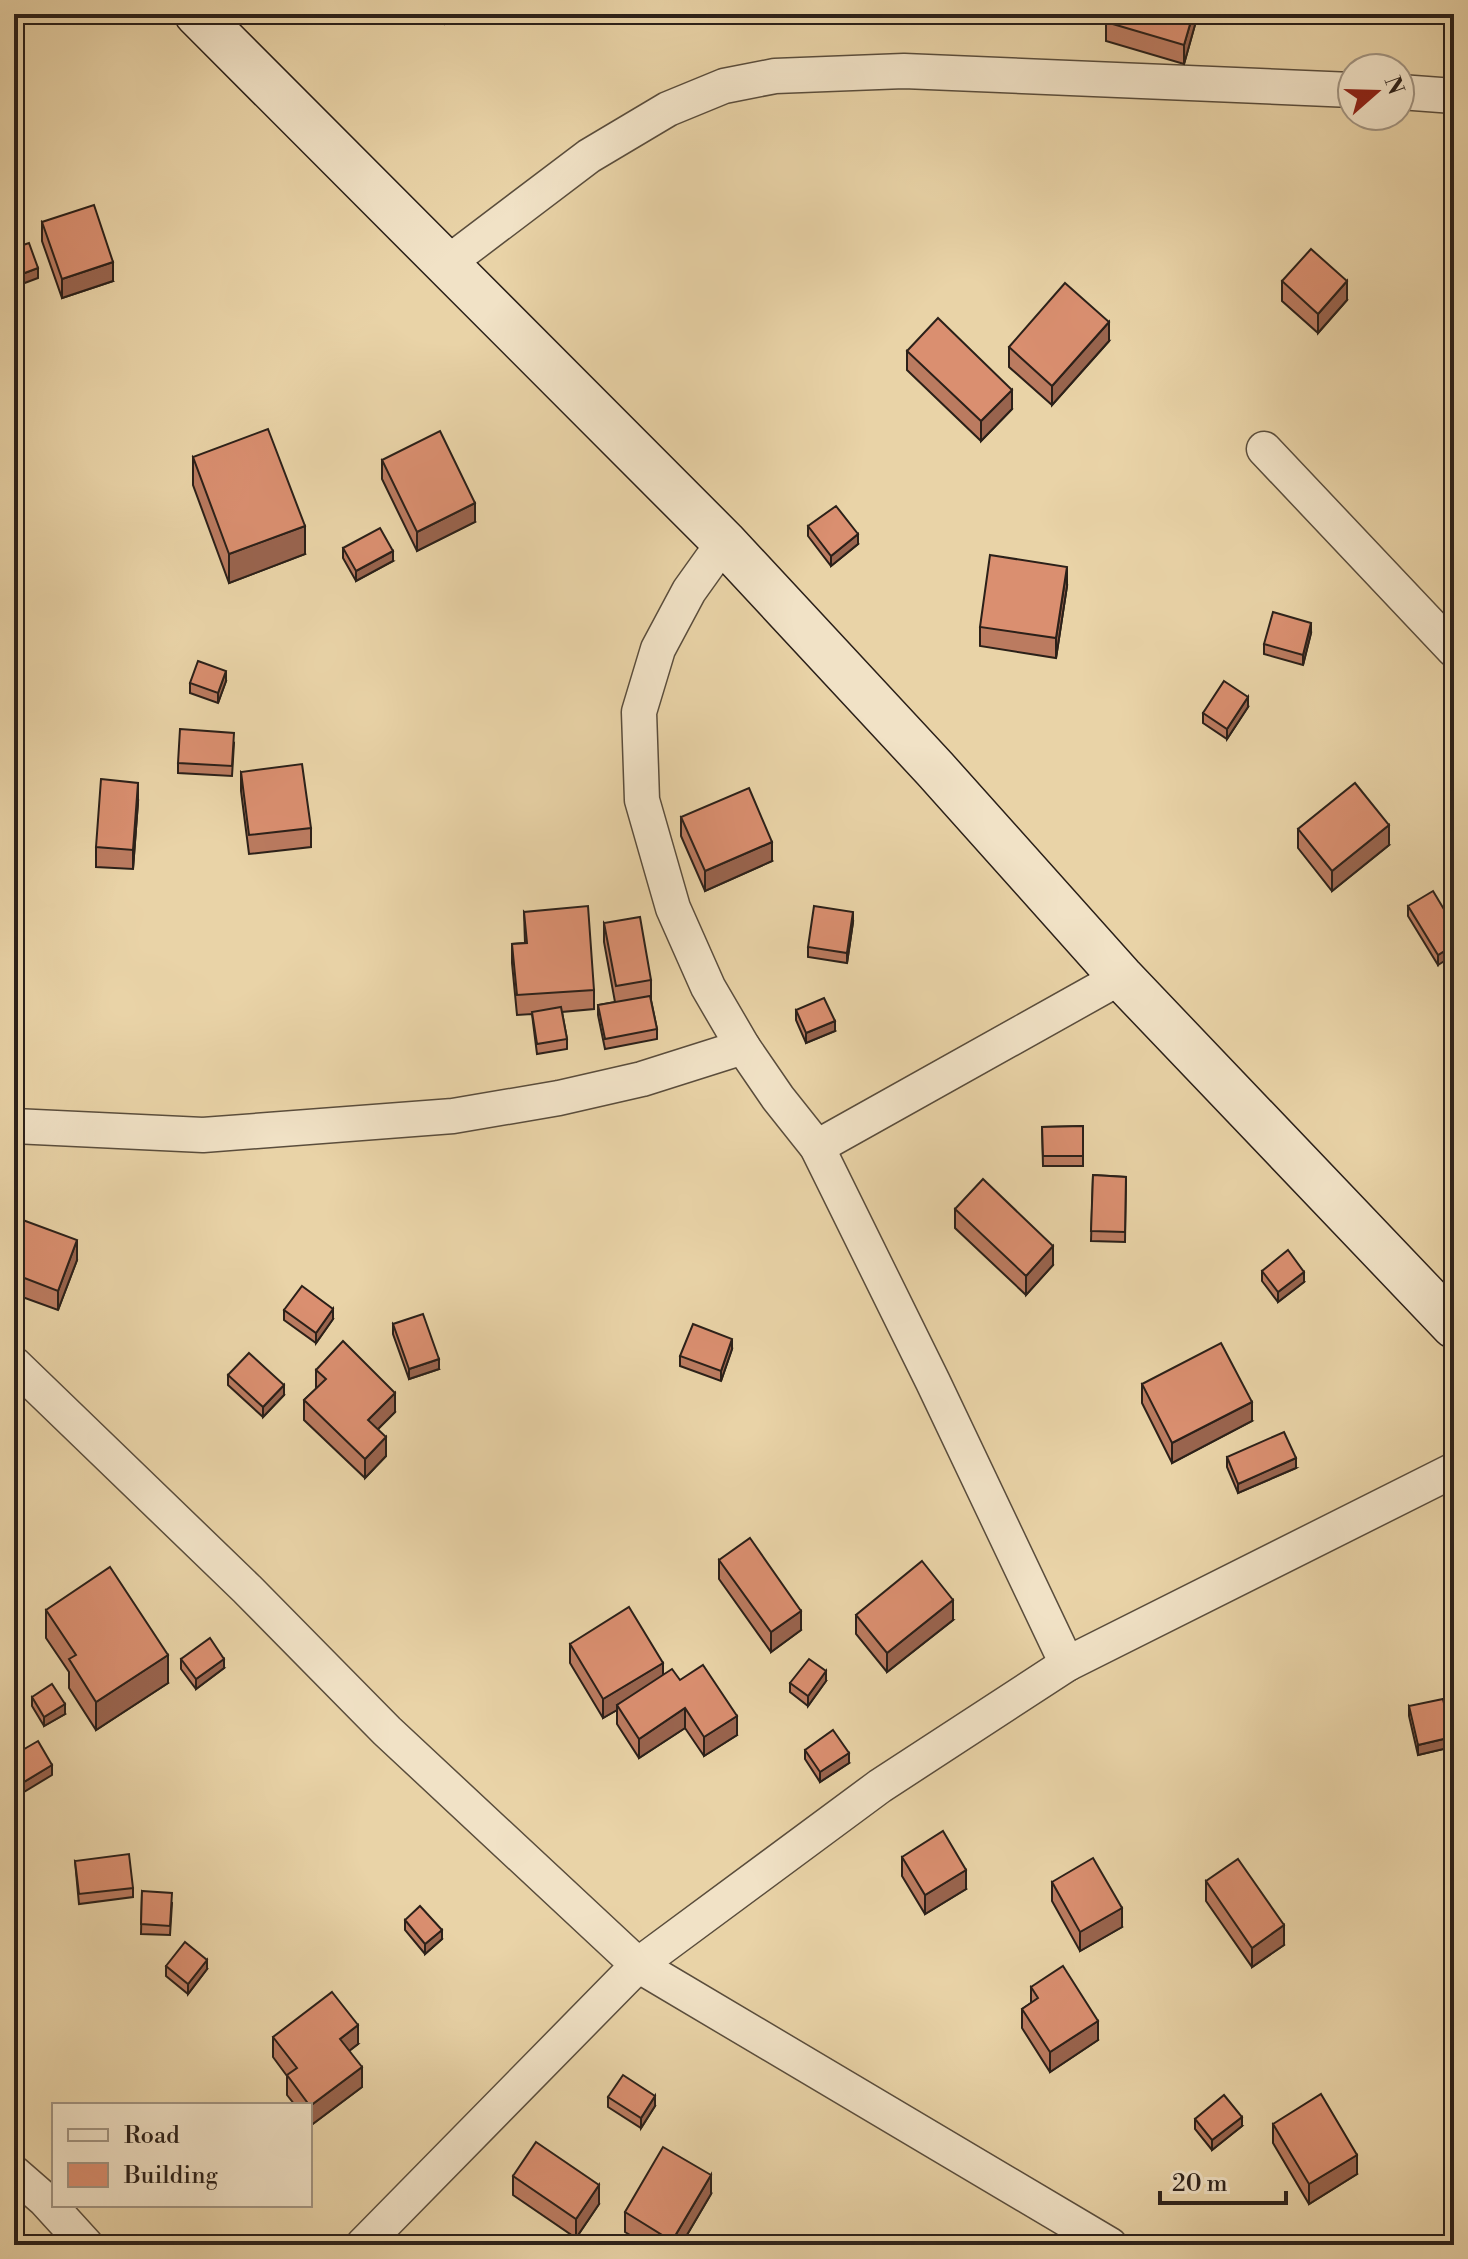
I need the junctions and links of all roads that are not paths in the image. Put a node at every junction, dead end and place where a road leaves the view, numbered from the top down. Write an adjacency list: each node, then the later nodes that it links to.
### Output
1 (197, 14): 5 (street)
2 (1336, 89): 5 (street)
3 (1416, 93): 4 (street)
4 (1454, 96)
5 (445, 265): 7 (street)
6 (1264, 449): 8 (street)
7 (724, 542): 9 (street); 10 (street)
8 (1454, 650)
9 (1121, 977): 12 (street); 13 (street)
10 (743, 1047): 11 (street); 12 (street)
11 (14, 1126)
12 (817, 1147): 16 (street)
13 (1454, 1326)
14 (14, 1364): 17 (street)
15 (1454, 1470): 16 (street)
16 (1067, 1664): 17 (street)
17 (638, 1965): 20 (street); 21 (street)
18 (14, 2173): 19 (street)
19 (86, 2245)
20 (363, 2245)
21 (1110, 2245)

